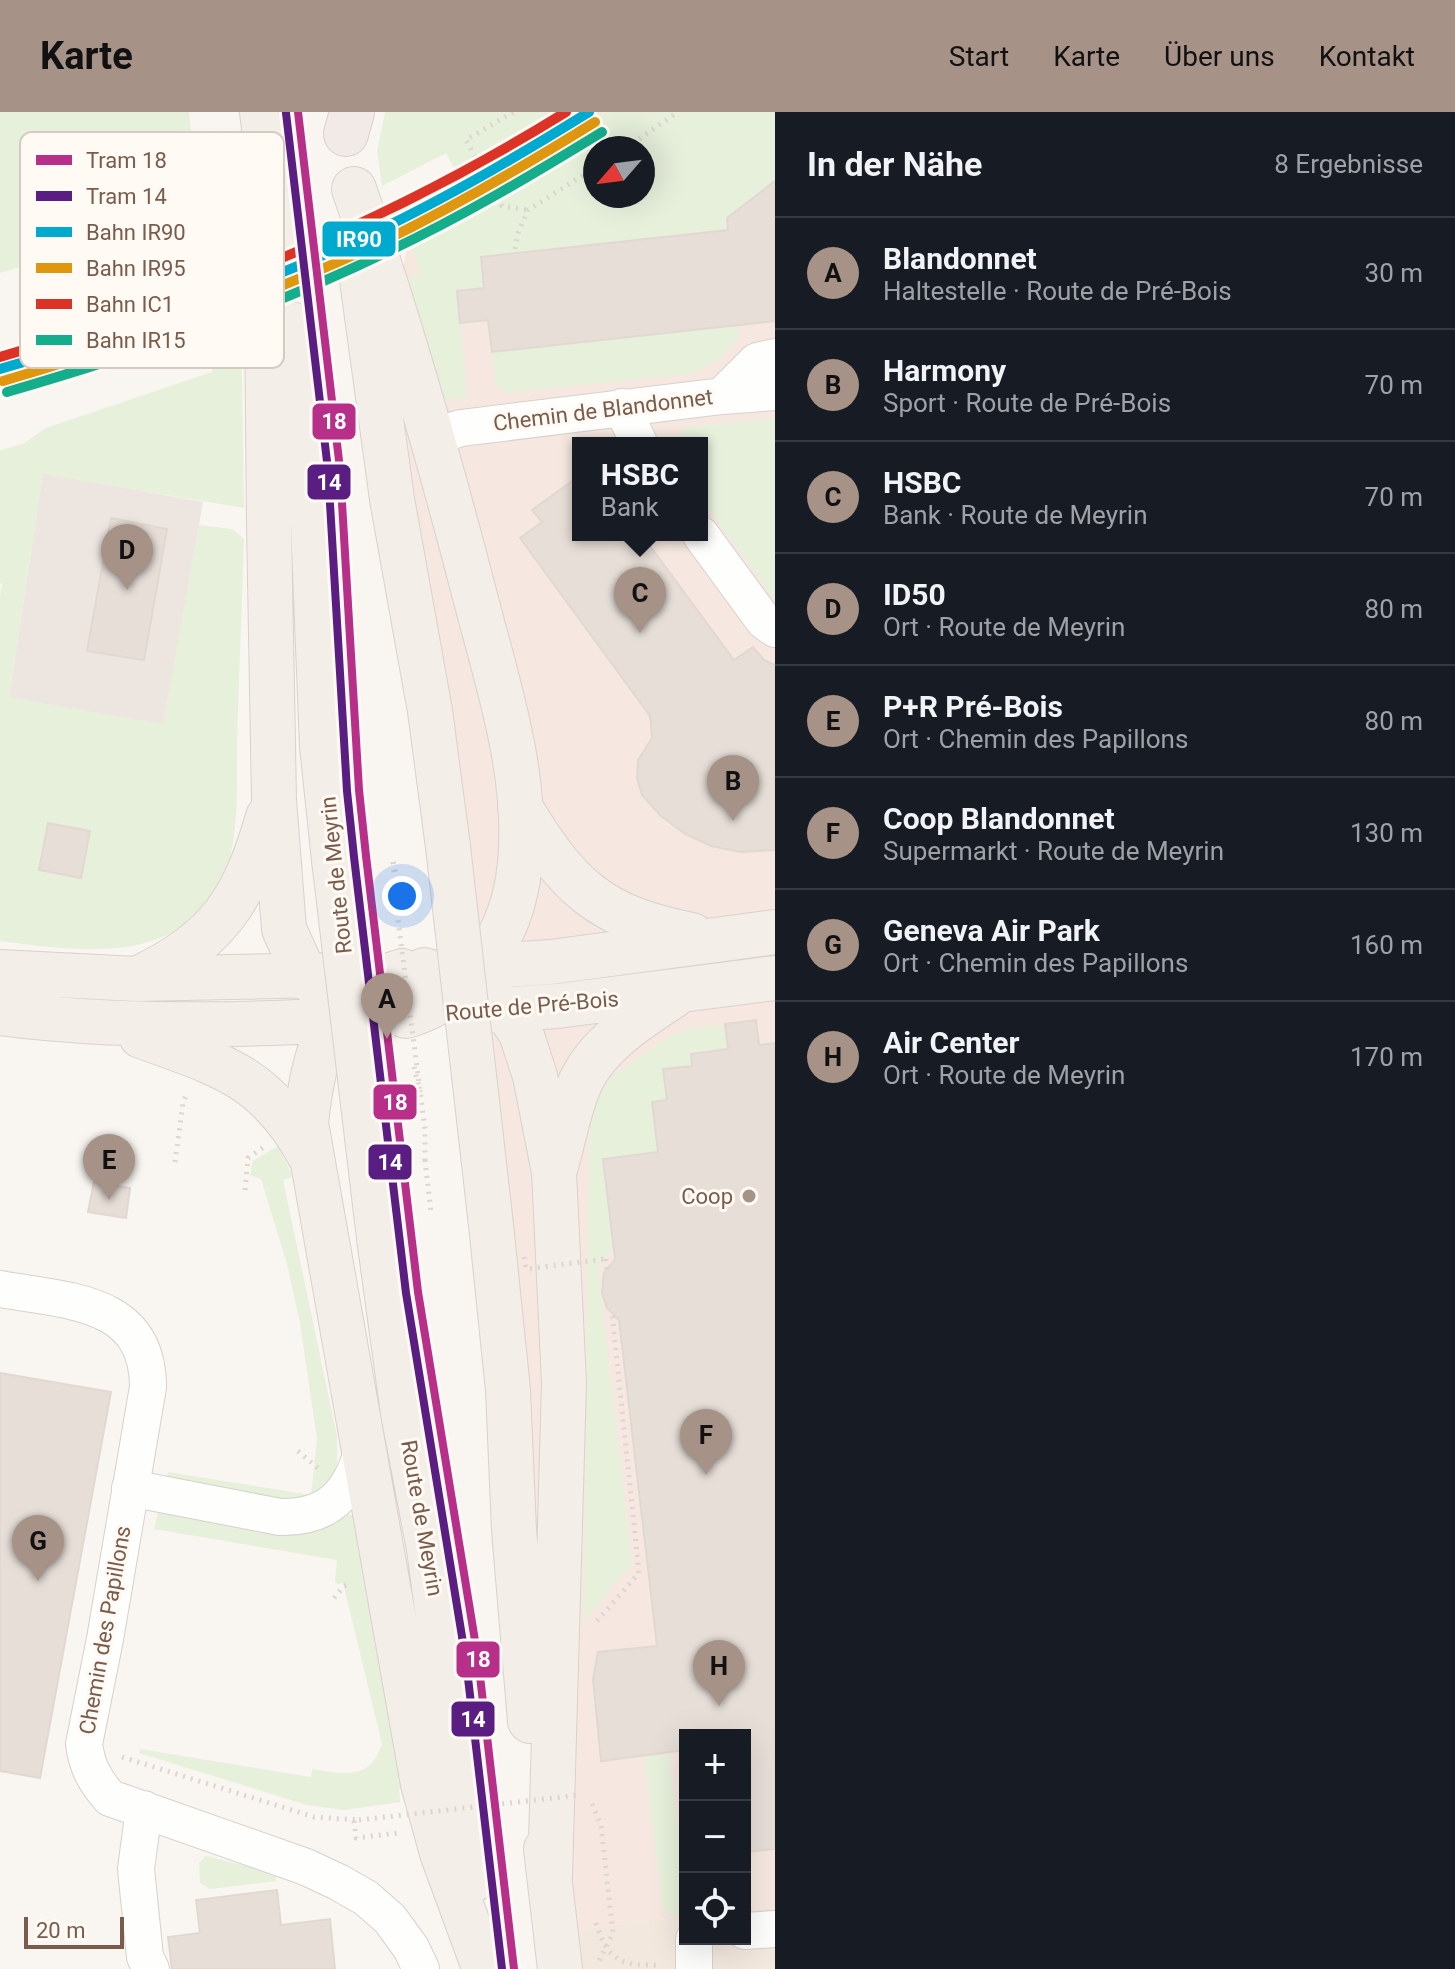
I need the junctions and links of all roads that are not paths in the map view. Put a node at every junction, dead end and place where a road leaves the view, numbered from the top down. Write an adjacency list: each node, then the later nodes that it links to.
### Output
1 (262, 112): 3 (main road, Route de Meyrin)
2 (348, 119): 4 (main road)
3 (264, 132)
4 (354, 189): 11 (main road); 36 (main road, bridge)
5 (284, 285): 40 (main road, Route de Meyrin, bridge)
6 (775, 357): 9 (street)
7 (268, 368): 15 (main road)
8 (775, 392): 9 (street, Chemin de Blandonnet)
9 (722, 396): 10 (street, Chemin de Blandonnet)
10 (622, 407): 11 (street, Chemin de Blandonnet); 12 (street)
11 (432, 437): 16 (main road)
12 (636, 437)
13 (705, 541): 14 (street)
14 (775, 629)
15 (274, 800): 21 (main road); 23 (main road)
16 (520, 807): 18 (main road); 20 (main road)
17 (775, 932): 18 (main road, Route de Pré-Bois)
18 (718, 940): 20 (main road, Route de Pré-Bois)
19 (0, 972): 23 (main road, Route de Pré-Bois)
20 (443, 972): 21 (main road, Route de Pré-Bois); 25 (main road); 26 (main road); 28 (main road)
21 (305, 976): 23 (main road, Route de Pré-Bois); 26 (main road)
22 (775, 978): 24 (main road, Route de Pré-Bois)
23 (137, 979)
24 (679, 992): 25 (main road, Route de Pré-Bois); 31 (main road)
25 (505, 1009): 28 (main road, Route de Pré-Bois); 31 (main road)
26 (338, 1012): 28 (main road, Route de Pré-Bois); 29 (main road, Route de Pré-Bois); 30 (main road)
27 (0, 1013): 29 (main road, Route de Pré-Bois)
28 (396, 1016)
29 (101, 1022): 30 (main road)
30 (311, 1158): 33 (main road)
31 (554, 1172): 36 (main road)
32 (0, 1289): 34 (street, Chemin des Papillons)
33 (363, 1449): 34 (street); 40 (main road)
34 (130, 1488): 35 (street, Chemin des Papillons)
35 (144, 1809): 41 (street); 42 (street, Chemin des Papillons)
36 (550, 1877): 43 (main road)
37 (775, 1929): 38 (street)
38 (751, 1931)
39 (694, 1945): 44 (street)
40 (483, 1966)
41 (151, 1969)
42 (421, 1969)
43 (560, 1969)
44 (694, 1969)

